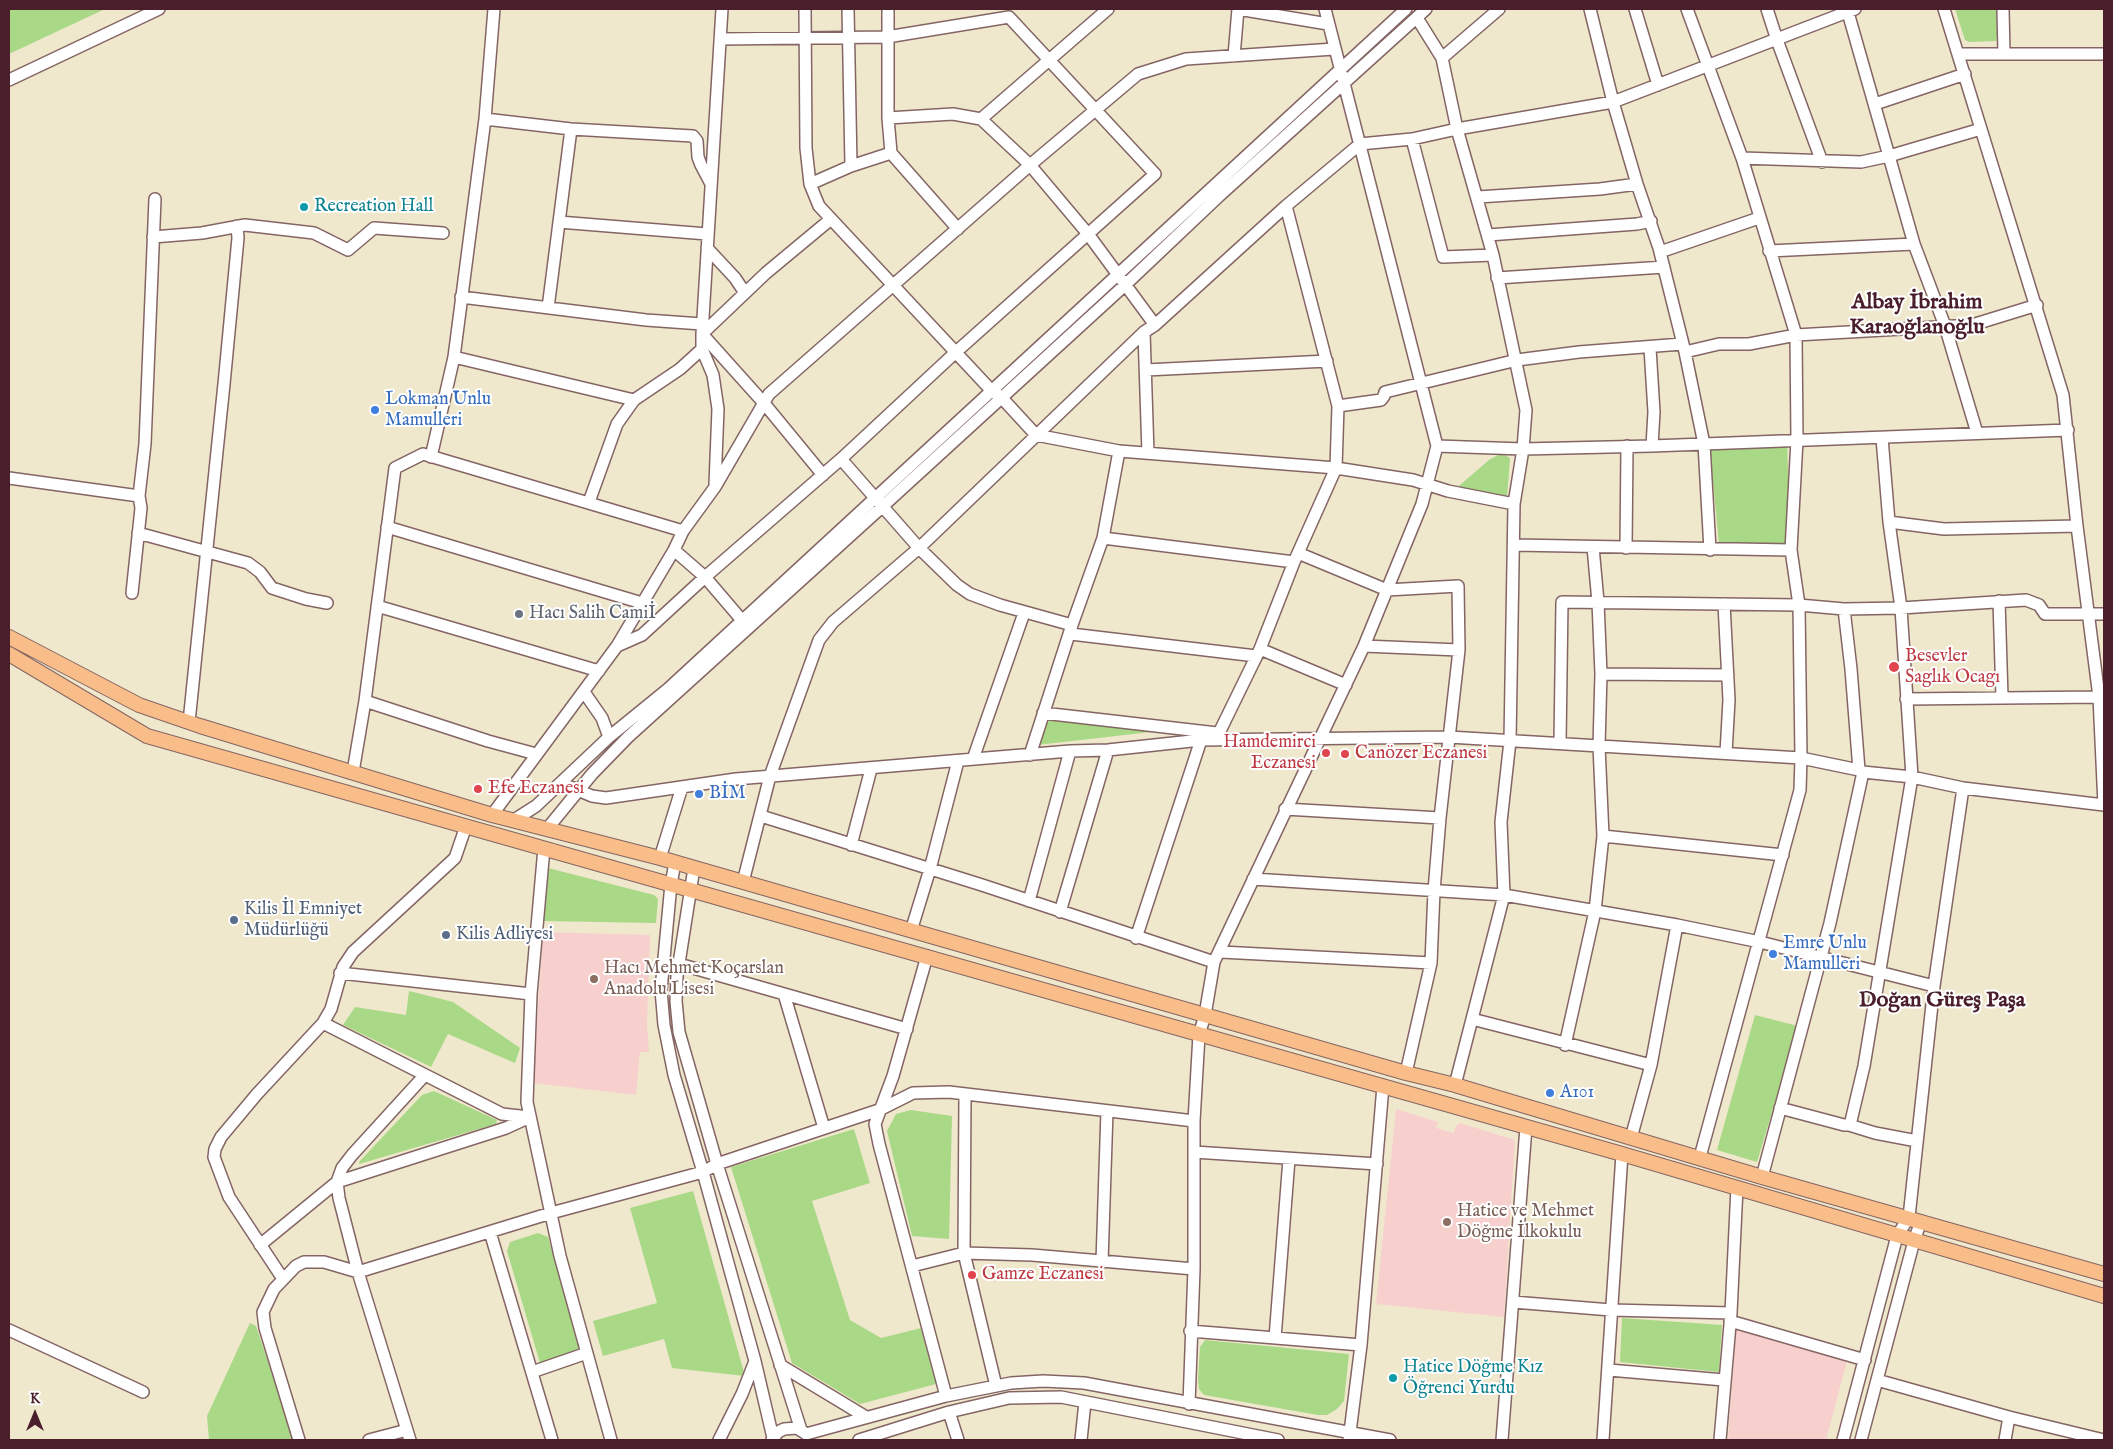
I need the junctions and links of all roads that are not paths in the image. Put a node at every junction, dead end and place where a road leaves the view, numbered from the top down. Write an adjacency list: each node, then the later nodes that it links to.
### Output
1 (159, 9): 38 (street)
2 (494, 9): 44 (street)
3 (722, 9): 26 (street)
4 (805, 9): 25 (street)
5 (848, 9): 23 (street)
6 (888, 9): 24 (street)
7 (1108, 9): 34 (street)
8 (1238, 9): 22 (street); 32 (street)
9 (1324, 9): 22 (street)
10 (1406, 9): 36 (street)
11 (1426, 9): 21 (street)
12 (1499, 9): 33 (street)
13 (1590, 9): 41 (street)
14 (1635, 9): 40 (street)
15 (1687, 9): 35 (street)
16 (1767, 9): 27 (street)
17 (1944, 9): 29 (street)
18 (2003, 9): 30 (street)
19 (1850, 10): 27 (street); 42 (street)
20 (1009, 13): 24 (street); 34 (street)
21 (1417, 18): 33 (street); 39 (street)
22 (1328, 24): 28 (street)
23 (848, 37): 24 (street); 25 (street); 57 (street)
24 (887, 37): 45 (street)
25 (806, 38): 26 (street); 59 (street)
26 (720, 40): 58 (street)
27 (1777, 40): 35 (street); 55 (street)
28 (1334, 49): 32 (street); 36 (street)
29 (1958, 54): 30 (street); 37 (street)
30 (2004, 54): 31 (street)
31 (2104, 54)
32 (1234, 56): 43 (street)
33 (1442, 58): 48 (street)
34 (1050, 60): 43 (street); 46 (street)
35 (1708, 66): 40 (street); 54 (street)
36 (1340, 68): 39 (street); 81 (street)
37 (1965, 74): 42 (street); 49 (street)
38 (9, 80)
39 (1343, 85): 51 (street); 84 (street)
40 (1658, 85): 41 (street)
41 (1613, 102): 48 (street); 60 (street)
42 (1875, 104): 53 (street)
43 (1096, 109): 56 (street); 72 (street)
44 (485, 118): 47 (street); 86 (street)
45 (888, 118): 46 (street); 52 (street)
46 (981, 119): 56 (street)
47 (571, 129): 58 (street); 67 (street)
48 (1457, 129): 50 (street); 61 (street)
49 (1981, 129): 53 (street); 87 (street)
50 (1412, 139): 51 (street); 79 (street)
51 (1360, 144): 63 (street); 102 (street)
52 (891, 153): 57 (street); 69 (street)
53 (1889, 156): 55 (street); 75 (street)
54 (1742, 158): 55 (street); 64 (street)
55 (1822, 162)
56 (1030, 165): 69 (street); 72 (street)
57 (851, 166): 59 (street)
58 (710, 182): 71 (street)
59 (810, 184): 65 (street)
60 (1638, 184): 61 (street); 66 (street)
61 (1478, 197): 73 (street)
62 (155, 199): 74 (street)
63 (1286, 206): 89 (street); 100 (street)
64 (1759, 218): 77 (street); 78 (street)
65 (831, 219): 83 (street); 85 (street)
66 (1651, 221): 73 (street); 78 (street)
67 (559, 222): 71 (street); 88 (street)
68 (237, 226): 70 (street); 74 (street); 145 (street)
69 (958, 229): 83 (street)
70 (443, 233)
71 (707, 234): 76 (street)
72 (1088, 234): 81 (street); 97 (street)
73 (1488, 235): 79 (street)
74 (154, 237): 127 (street)
75 (1914, 244): 77 (street); 90 (street)
76 (707, 248): 85 (street); 91 (street)
77 (1769, 251): 93 (street)
78 (1660, 252): 80 (street)
79 (1493, 255): 82 (street)
80 (1664, 267): 82 (street); 95 (street)
81 (1117, 275): 84 (street); 103 (street)
82 (1498, 278): 99 (street)
83 (894, 284): 97 (street); 106 (street)
84 (1125, 285): 89 (street); 104 (street)
85 (745, 293): 91 (street)
86 (462, 297): 88 (street); 98 (street)
87 (2036, 305): 90 (street); 108 (street)
88 (548, 308): 91 (street)
89 (1155, 325): 92 (street)
90 (1945, 326): 93 (street); 109 (street)
91 (702, 329): 96 (street); 106 (street)
92 (1144, 332): 101 (street); 110 (street)
93 (1796, 335): 95 (street); 112 (street)
94 (1650, 348): 95 (street); 99 (street); 116 (street)
95 (1683, 348): 113 (street)
96 (702, 349): 105 (street); 126 (street)
97 (956, 352): 103 (street); 121 (street)
98 (454, 357): 105 (street); 120 (street)
99 (1517, 360): 102 (street); 117 (street)
100 (1327, 362): 101 (street); 107 (street)
101 (1146, 370): 119 (street)
102 (1420, 384): 107 (street); 114 (street)
103 (990, 390): 104 (street); 128 (street)
104 (1001, 397): 110 (street); 131 (street)
105 (634, 400): 129 (street)
106 (763, 402): 123 (street); 126 (street)
107 (1338, 406): 122 (street)
108 (2068, 430): 109 (street); 133 (street)
109 (1977, 433): 111 (street)
110 (1036, 435): 118 (street); 140 (street)
111 (1882, 438): 112 (street); 132 (street)
112 (1797, 440): 113 (street); 144 (street)
113 (1704, 444): 116 (street); 143 (street)
114 (1437, 446): 117 (street); 125 (street)
115 (1627, 446): 116 (street); 117 (street); 141 (street)
116 (1652, 446)
117 (1523, 449): 130 (street)
118 (1119, 451): 119 (street); 137 (street)
119 (1148, 453): 122 (street)
120 (431, 457): 129 (street); 134 (street)
121 (841, 459): 123 (street); 128 (street)
122 (1336, 468): 125 (street); 146 (street)
123 (823, 475): 147 (street)
124 (9, 478): 127 (street)
125 (1428, 486): 130 (street); 148 (street)
126 (715, 487): 135 (street)
127 (139, 496): 136 (street)
128 (875, 496): 131 (street); 162 (street)
129 (589, 502): 135 (street)
130 (1514, 504): 138 (street)
131 (883, 506): 140 (street); 162 (street)
132 (1889, 522): 133 (street); 157 (street)
133 (2077, 526): 160 (street)
134 (387, 527): 153 (street); 156 (street)
135 (683, 531): 142 (street)
136 (138, 533): 145 (street); 149 (street)
137 (1103, 538): 146 (street); 163 (street)
138 (1514, 545): 139 (street); 186 (street)
139 (1593, 547): 141 (street); 151 (street)
140 (919, 548): 159 (street); 200 (street)
141 (1626, 548): 143 (street)
142 (674, 550): 147 (street); 153 (street)
143 (1710, 550): 144 (street)
144 (1791, 550): 155 (street)
145 (207, 554): 152 (street); 180 (street)
146 (1296, 558): 148 (street); 168 (street)
147 (705, 578): 162 (street); 165 (street)
148 (1387, 590): 166 (street); 167 (street)
149 (132, 593)
150 (1999, 601): 157 (street); 160 (street); 175 (street)
151 (1598, 602): 154 (street); 171 (street); 187 (street)
152 (327, 604)
153 (642, 604): 165 (street)
154 (1724, 604): 155 (street); 172 (street)
155 (1799, 605): 158 (street); 194 (street)
156 (377, 606): 170 (street); 178 (street)
157 (1901, 608): 158 (street); 177 (street)
158 (1844, 609): 198 (street)
159 (1024, 613): 163 (street); 195 (street)
160 (2089, 614): 161 (street); 176 (street)
161 (2104, 614)
162 (745, 624): 182 (street); 205 (street)
163 (1072, 630): 168 (street); 179 (street)
164 (9, 637): 180 (main road)
165 (616, 646): 170 (street)
166 (1364, 646): 167 (street); 173 (street)
167 (1459, 650): 183 (street)
168 (1258, 652): 173 (street); 181 (street)
169 (9, 654): 212 (main road)
170 (599, 671): 174 (street)
171 (1600, 674): 172 (street); 188 (street)
172 (1728, 675): 191 (street)
173 (1346, 685): 184 (street)
174 (584, 692): 182 (street); 192 (street)
175 (2002, 697): 176 (street); 177 (street)
176 (2099, 697): 206 (street)
177 (1906, 699): 201 (street)
178 (365, 701): 192 (street); 199 (street)
179 (1043, 713): 181 (street); 193 (street)
180 (189, 722): 199 (main road)
181 (1219, 733): 185 (street)
182 (608, 737): 202 (street)
183 (1449, 737): 184 (street); 186 (street); 210 (street)
184 (1321, 738): 185 (street); 207 (street)
185 (1201, 740): 189 (street); 233 (street)
186 (1510, 741): 187 (street); 227 (street)
187 (1560, 743): 188 (street)
188 (1599, 746): 191 (street); 214 (street)
189 (1108, 750): 190 (street); 230 (street)
190 (1070, 752): 193 (street); 228 (street)
191 (1726, 753): 194 (street)
192 (536, 754): 208 (street)
193 (1030, 755): 195 (street)
194 (1801, 758): 198 (street); 217 (street)
195 (973, 759): 196 (street)
196 (958, 761): 197 (street); 221 (street)
197 (871, 769): 200 (street); 215 (street)
198 (1861, 771): 201 (street); 237 (street)
199 (353, 772): 208 (main road)
200 (770, 776): 203 (street); 209 (street)
201 (1912, 777): 204 (street); 241 (street)
202 (561, 783): 205 (street); 211 (street)
203 (682, 787): 205 (street); 218 (street)
204 (1963, 788): 206 (street); 243 (street)
205 (578, 790): 213 (street)
206 (2104, 805)
207 (1285, 810): 210 (street); 222 (street)
208 (492, 815): 211 (main road)
209 (761, 816): 215 (street); 223 (street)
210 (1440, 818): 226 (street)
211 (514, 820): 213 (main road)
212 (466, 826): 216 (main road); 242 (street)
213 (547, 829): 218 (main road)
214 (1603, 836): 217 (street); 229 (street)
215 (852, 845): 221 (street)
216 (544, 848): 224 (main road); 244 (street)
217 (1783, 855): 234 (street)
218 (660, 858): 219 (main road)
219 (675, 863): 220 (main road); 224 (street)
220 (694, 868): 223 (main road); 225 (street)
221 (930, 869): 228 (street); 232 (street)
222 (1253, 879): 226 (street); 235 (street)
223 (743, 882): 232 (main road)
224 (671, 884): 225 (main road); 274 (street)
225 (690, 890): 236 (main road); 240 (street)
226 (1434, 891): 227 (street); 239 (street)
227 (1504, 895): 229 (street); 247 (street)
228 (1030, 900): 230 (street)
229 (1595, 911): 231 (street); 251 (street)
230 (1060, 912): 233 (street)
231 (1677, 925): 234 (street); 252 (street)
232 (911, 930): 246 (main road)
233 (1136, 938): 238 (street)
234 (1760, 942): 237 (street); 270 (street)
235 (1221, 952): 238 (street); 239 (street)
236 (927, 956): 249 (street); 250 (main road)
237 (1821, 956): 241 (street); 258 (street)
238 (1214, 962): 246 (street)
239 (1431, 963): 253 (street)
240 (679, 964): 245 (street); 272 (street)
241 (1881, 972): 243 (street); 263 (street)
242 (340, 973): 244 (street); 248 (street)
243 (1934, 986): 267 (street)
244 (531, 994): 261 (street)
245 (784, 994): 249 (street); 265 (street)
246 (1205, 1015): 250 (street); 253 (main road)
247 (1472, 1019): 251 (street); 255 (street)
248 (323, 1023): 254 (street); 283 (street)
249 (907, 1029): 259 (street)
250 (1199, 1035): 256 (main road); 262 (street)
251 (1565, 1044): 252 (street)
252 (1651, 1065): 266 (street)
253 (1406, 1073): 255 (main road)
254 (424, 1076): 261 (street); 276 (street)
255 (1455, 1085): 266 (main road)
256 (1383, 1086): 264 (main road); 273 (street)
257 (965, 1094): 259 (street); 260 (street); 284 (street)
258 (1780, 1108): 263 (street); 275 (street)
259 (879, 1110): 265 (street); 286 (street)
260 (1107, 1111): 262 (street); 285 (street)
261 (530, 1117): 276 (street); 278 (street)
262 (1194, 1121): 268 (street)
263 (1849, 1125): 267 (street)
264 (1526, 1127): 269 (main road); 292 (street)
265 (824, 1128): 272 (street)
266 (1632, 1138): 270 (main road)
267 (1917, 1142): 279 (street)
268 (1194, 1152): 271 (street); 287 (street)
269 (1622, 1154): 277 (main road); 293 (street)
270 (1700, 1158): 275 (main road)
271 (1289, 1159): 273 (street); 297 (street)
272 (717, 1164): 274 (street); 302 (street)
273 (1377, 1164): 298 (street)
274 (703, 1172): 278 (street); 301 (street)
275 (1762, 1177): 279 (main road)
276 (337, 1182): 283 (street); 288 (street)
277 (1737, 1188): 281 (main road); 294 (street)
278 (551, 1213): 280 (street); 299 (street)
279 (1915, 1219): 281 (street); 282 (street); 289 (main road)
280 (490, 1232): 288 (street); 304 (street)
281 (1897, 1236): 282 (main road); 300 (street)
282 (1914, 1241): 291 (main road); 306 (street)
283 (260, 1245): 290 (street)
284 (964, 1253): 285 (street); 286 (street); 307 (street)
285 (1102, 1262): 287 (street)
286 (912, 1266): 309 (street)
287 (1194, 1269): 296 (street)
288 (358, 1272): 290 (street); 315 (street)
289 (2104, 1274)
290 (283, 1279): 320 (street)
291 (2104, 1296)
292 (1513, 1302): 293 (street); 330 (street)
293 (1611, 1310): 294 (street); 303 (street)
294 (1730, 1317): 300 (street); 305 (street)
295 (9, 1330): 308 (street)
296 (1190, 1331): 297 (street); 311 (street)
297 (1275, 1338): 298 (street)
298 (1362, 1345): 318 (street)
299 (587, 1353): 304 (street); 323 (street)
300 (1864, 1360): 333 (street)
301 (755, 1361): 319 (street); 324 (street)
302 (780, 1365): 314 (street); 316 (street)
303 (1609, 1370): 305 (street); 331 (street)
304 (532, 1372): 322 (street)
305 (1724, 1380): 332 (street)
306 (1877, 1380): 313 (street); 334 (street)
307 (996, 1386): 309 (street); 311 (street)
308 (143, 1392)
309 (946, 1396): 314 (street)
310 (1085, 1402): 312 (street); 317 (street); 327 (street)
311 (1188, 1404): 318 (street)
312 (949, 1412): 325 (street); 326 (street)
313 (2009, 1417): 335 (street); 336 (street)
314 (866, 1418): 316 (street)
315 (409, 1435): 321 (street)
316 (806, 1435): 319 (street)
317 (1218, 1435): 328 (street)
318 (1349, 1436): 329 (street)
319 (773, 1439)
320 (299, 1440)
321 (369, 1440)
322 (552, 1440)
323 (611, 1440)
324 (719, 1440)
325 (859, 1440)
326 (958, 1440)
327 (1081, 1440)
328 (1278, 1440)
329 (1390, 1440)
330 (1502, 1440)
331 (1603, 1440)
332 (1720, 1440)
333 (1843, 1440)
334 (1861, 1440)
335 (2005, 1440)
336 (2104, 1440)

